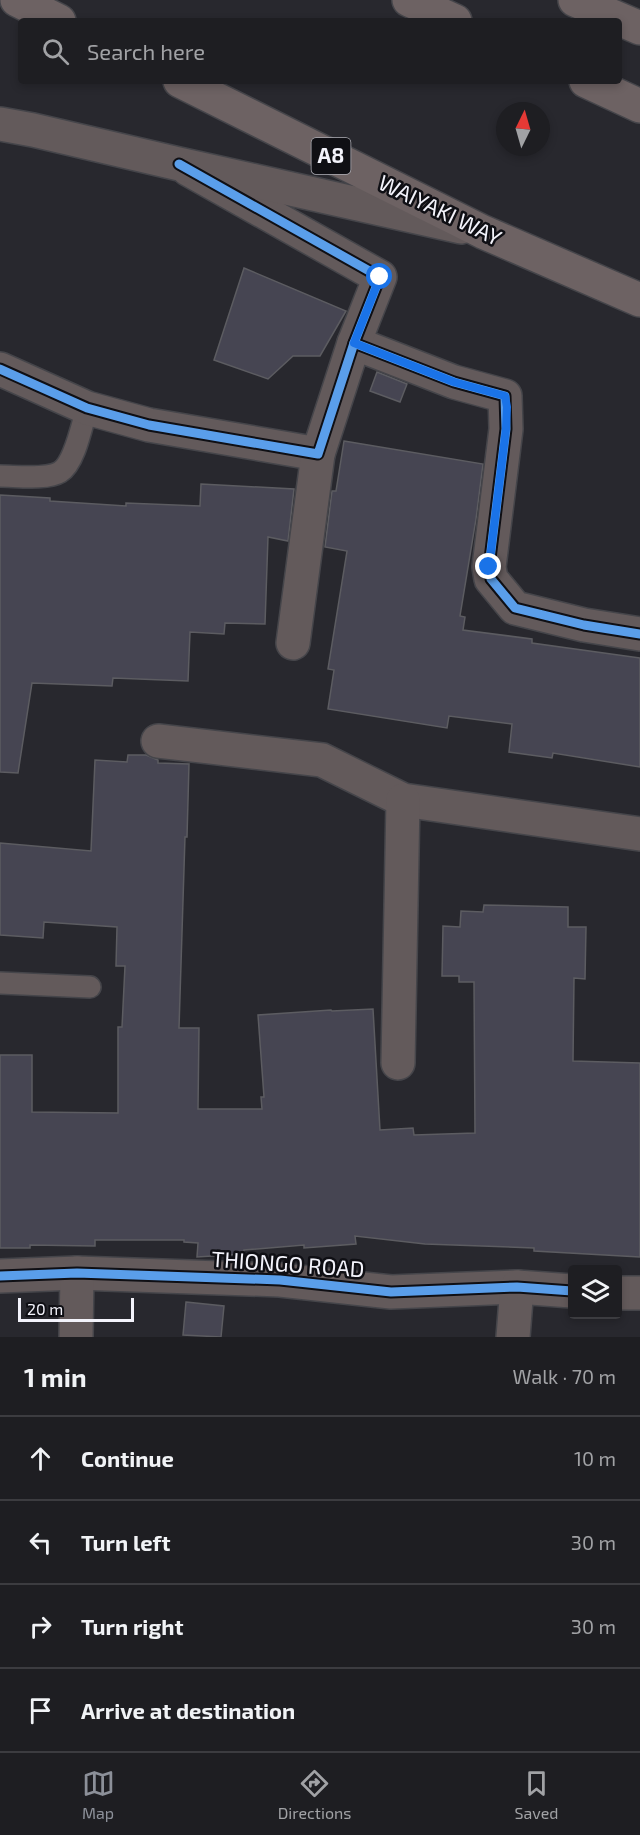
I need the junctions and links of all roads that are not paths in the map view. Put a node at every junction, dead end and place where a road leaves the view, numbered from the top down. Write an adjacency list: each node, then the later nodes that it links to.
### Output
1 (17, 0): 4 (highway)
2 (409, 0): 5 (highway)
3 (575, 0): 6 (highway)
4 (53, 18)
5 (448, 18)
6 (617, 18)
7 (622, 20): 8 (highway)
8 (640, 28)
9 (186, 84): 14 (highway, WAIYAKI WAY / A8)
10 (592, 84): 11 (highway)
11 (640, 106)
12 (0, 124): 13 (street)
13 (179, 164): 14 (street); 16 (street)
14 (483, 232): 15 (highway, WAIYAKI WAY / A8)
15 (640, 300)
16 (354, 343): 19 (street); 21 (street)
17 (0, 369): 18 (street)
18 (87, 408): 19 (street); 20 (lane)
19 (318, 454): 22 (street)
20 (0, 476)
21 (640, 634)
22 (294, 643)
23 (158, 741): 24 (street)
24 (403, 800): 25 (street); 28 (street)
25 (640, 834)
26 (0, 983): 27 (lane)
27 (90, 987)
28 (398, 1063)
29 (77, 1273): 30 (street, THIONGO ROAD); 31 (street, THIONGO ROAD); 35 (street)
30 (0, 1276)
31 (517, 1287): 32 (street, THIONGO ROAD); 36 (street)
32 (568, 1291)
33 (622, 1293): 34 (street)
34 (640, 1293)
35 (76, 1337)
36 (513, 1337)

